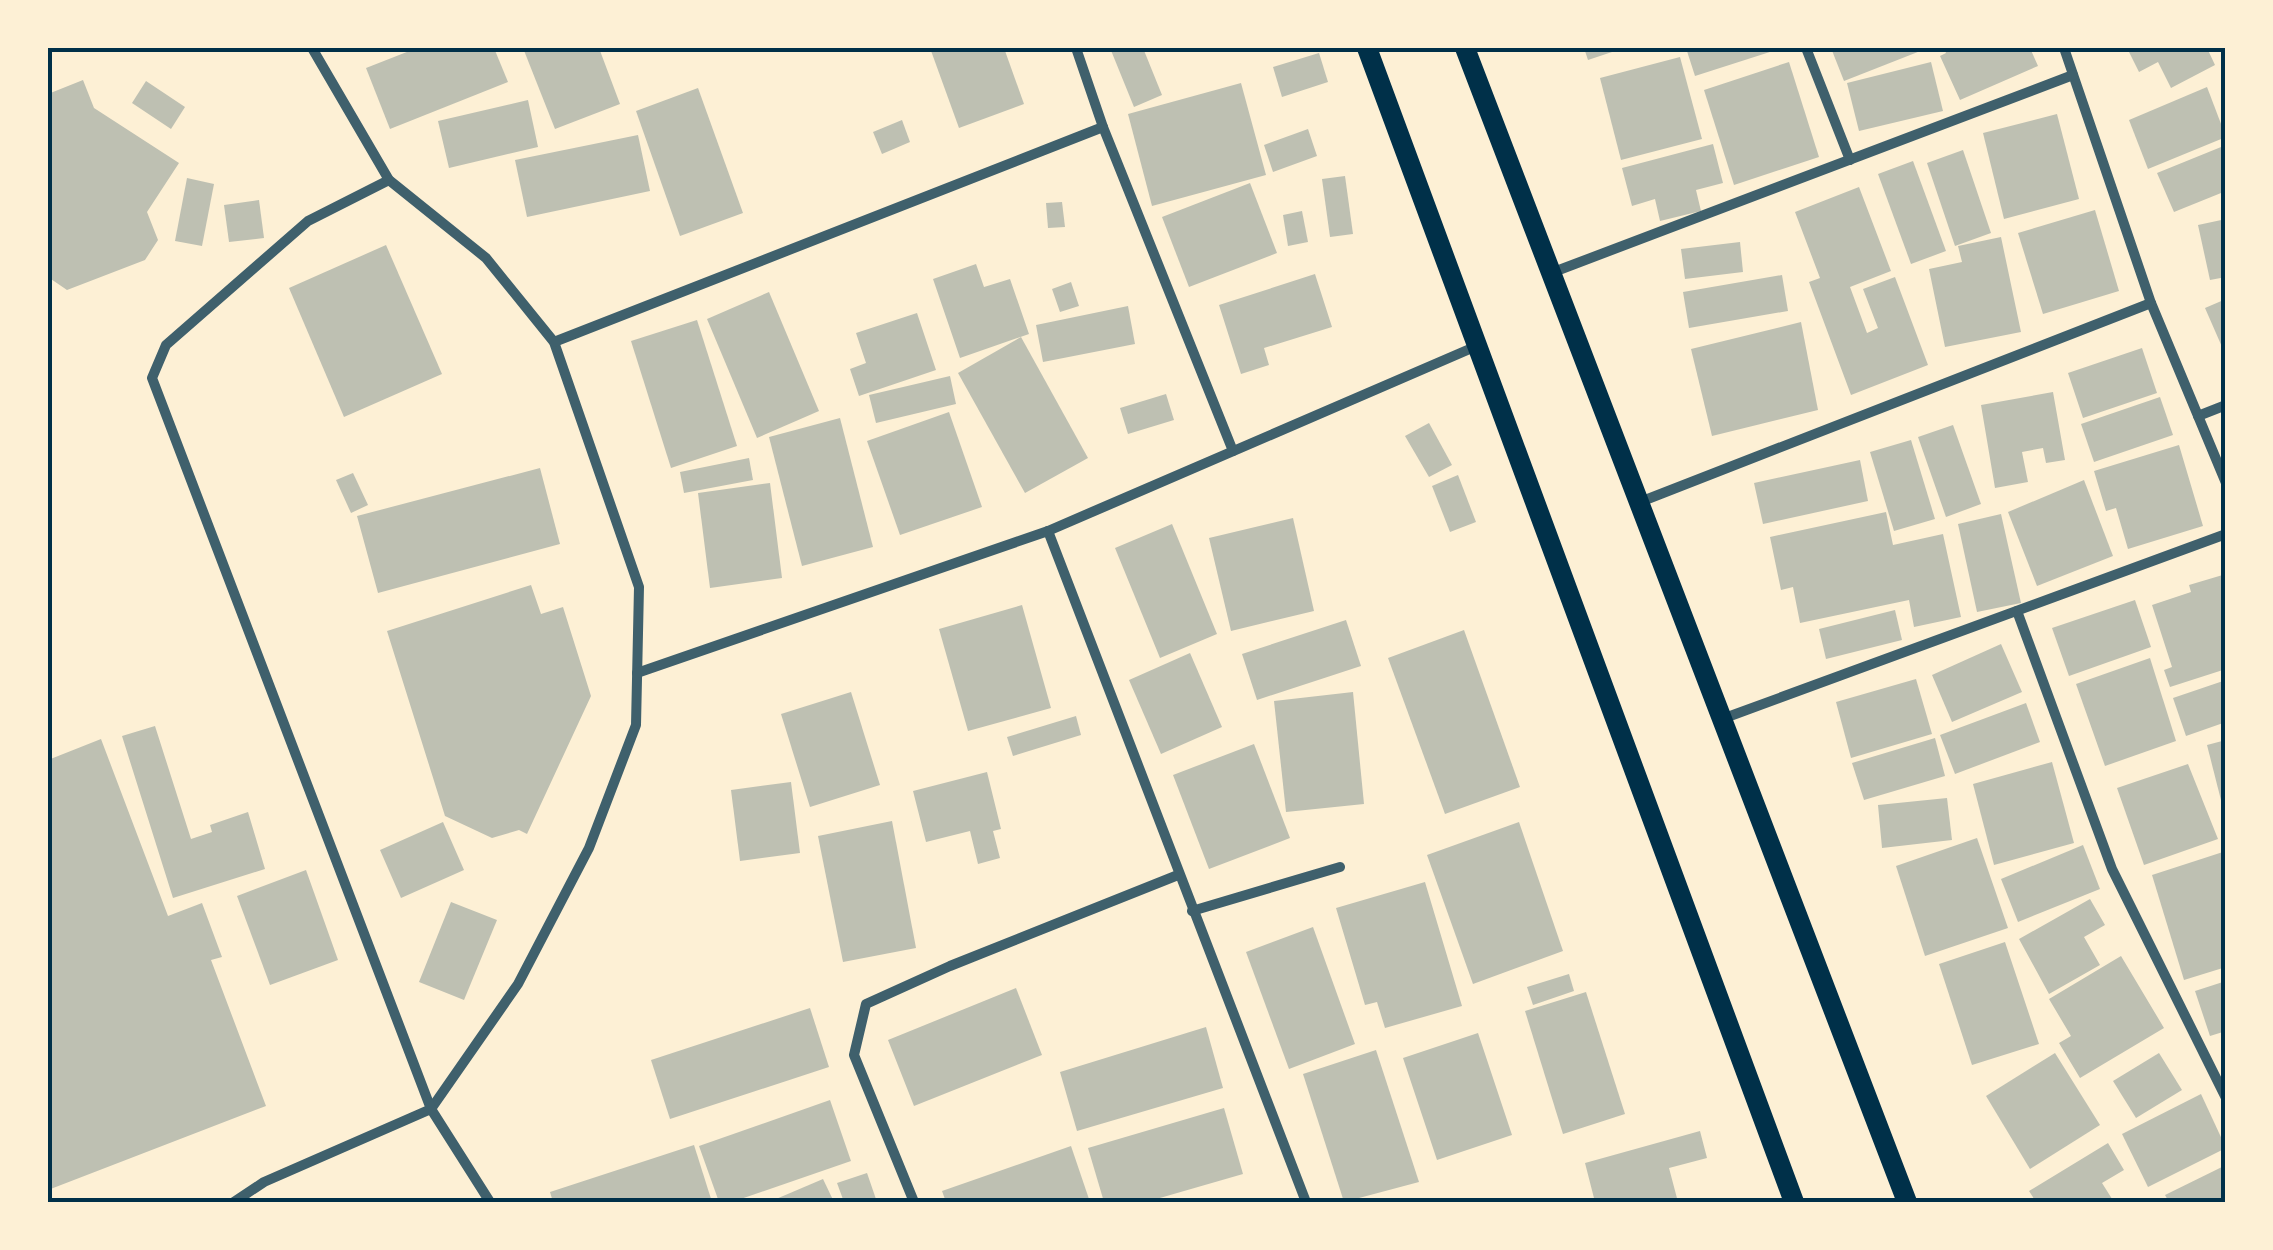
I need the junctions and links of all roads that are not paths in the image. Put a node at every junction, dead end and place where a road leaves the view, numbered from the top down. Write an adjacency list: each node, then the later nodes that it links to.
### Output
1 (312, 48): 10 (street)
2 (1076, 48): 8 (street)
3 (1367, 48): 14 (main road)
4 (1465, 48): 11 (main road)
5 (1806, 48): 9 (street)
6 (2064, 48): 7 (street)
7 (2074, 75): 9 (street); 12 (street)
8 (1103, 127): 13 (street); 17 (street)
9 (1850, 160): 11 (street)
10 (388, 180): 13 (street); 29 (street)
11 (1552, 273): 19 (main road)
12 (2152, 303): 16 (street); 19 (street)
13 (554, 342): 23 (street)
14 (1480, 344): 17 (street); 34 (main road)
15 (2226, 405): 16 (street)
16 (2198, 416): 18 (street)
17 (1234, 451): 20 (street)
18 (2226, 483)
19 (1639, 503): 24 (main road)
20 (1048, 532): 23 (street); 26 (street)
21 (2226, 534): 22 (street)
22 (2017, 610): 24 (street); 28 (street)
23 (637, 673): 29 (street)
24 (1722, 719): 35 (main road)
25 (1340, 867): 27 (street)
26 (1178, 875): 27 (street); 32 (street)
27 (1192, 911): 33 (street)
28 (2226, 1098)
29 (431, 1109): 30 (street); 31 (street)
30 (234, 1202)
31 (490, 1202)
32 (914, 1202)
33 (1306, 1202)
34 (1794, 1202)
35 (1908, 1202)

